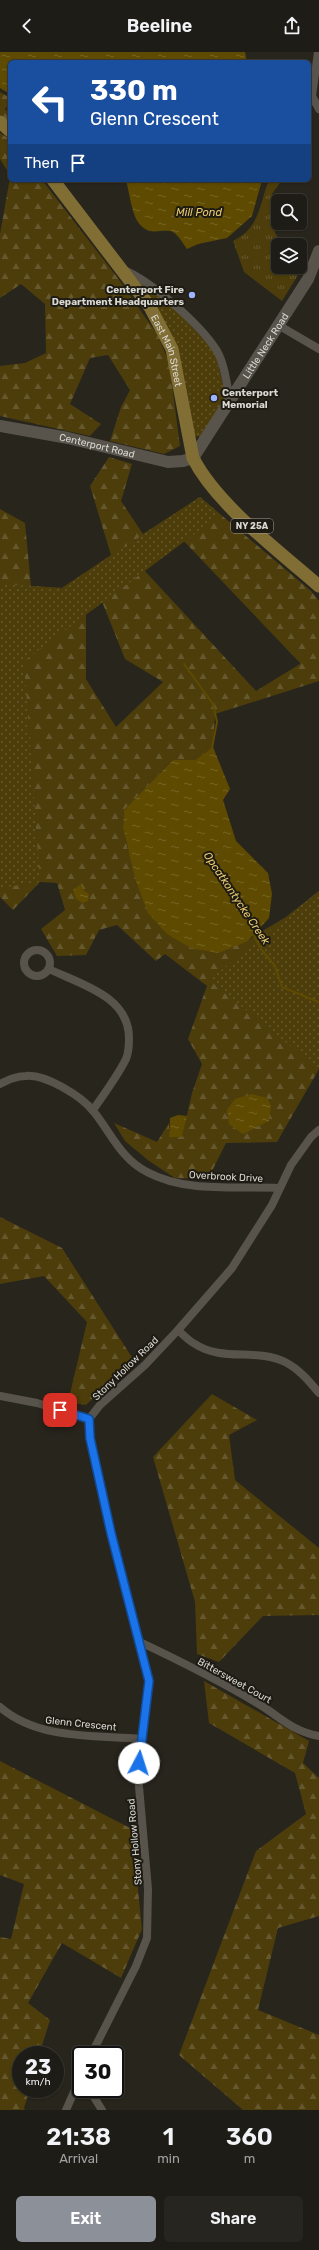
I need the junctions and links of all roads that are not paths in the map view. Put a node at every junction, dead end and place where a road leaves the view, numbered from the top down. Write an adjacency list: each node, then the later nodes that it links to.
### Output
1 (318, 52): 2 (street)
2 (319, 109)
3 (0, 122): 4 (main road)
4 (8, 129)
5 (55, 182): 7 (main road, East Main Street / NY 25A)
6 (319, 251): 8 (street, Little Neck Road)
7 (122, 268): 10 (street); 12 (main road, East Main Street / NY 25A)
8 (278, 324): 9 (street); 10 (street, Little Neck Road)
9 (319, 349)
10 (230, 401): 12 (street, Little Neck Road)
11 (0, 426): 12 (street, Centerport Road)
12 (193, 458): 13 (main road, NY 25A)
13 (319, 586)
14 (49, 969): 16 (street)
15 (0, 1084): 16 (street, Overbrook Drive)
16 (93, 1110): 18 (street, Overbrook Drive)
17 (319, 1130): 18 (street, Stony Hollow Road)
18 (279, 1188): 19 (street, Stony Hollow Road)
19 (178, 1330): 20 (street); 22 (street, Stony Hollow Road)
20 (319, 1393)
21 (0, 1396): 22 (street)
22 (89, 1419): 23 (street, Stony Hollow Road)
23 (140, 1642): 25 (street, Bittersweet Court); 26 (street, Stony Hollow Road)
24 (0, 1707): 26 (street, Glenn Crescent)
25 (319, 1736)
26 (141, 1739): 27 (street, Stony Hollow Road)
27 (96, 2046)
28 (72, 2096): 30 (street)
29 (95, 2098): 31 (street)
30 (66, 2110)
31 (102, 2110)

